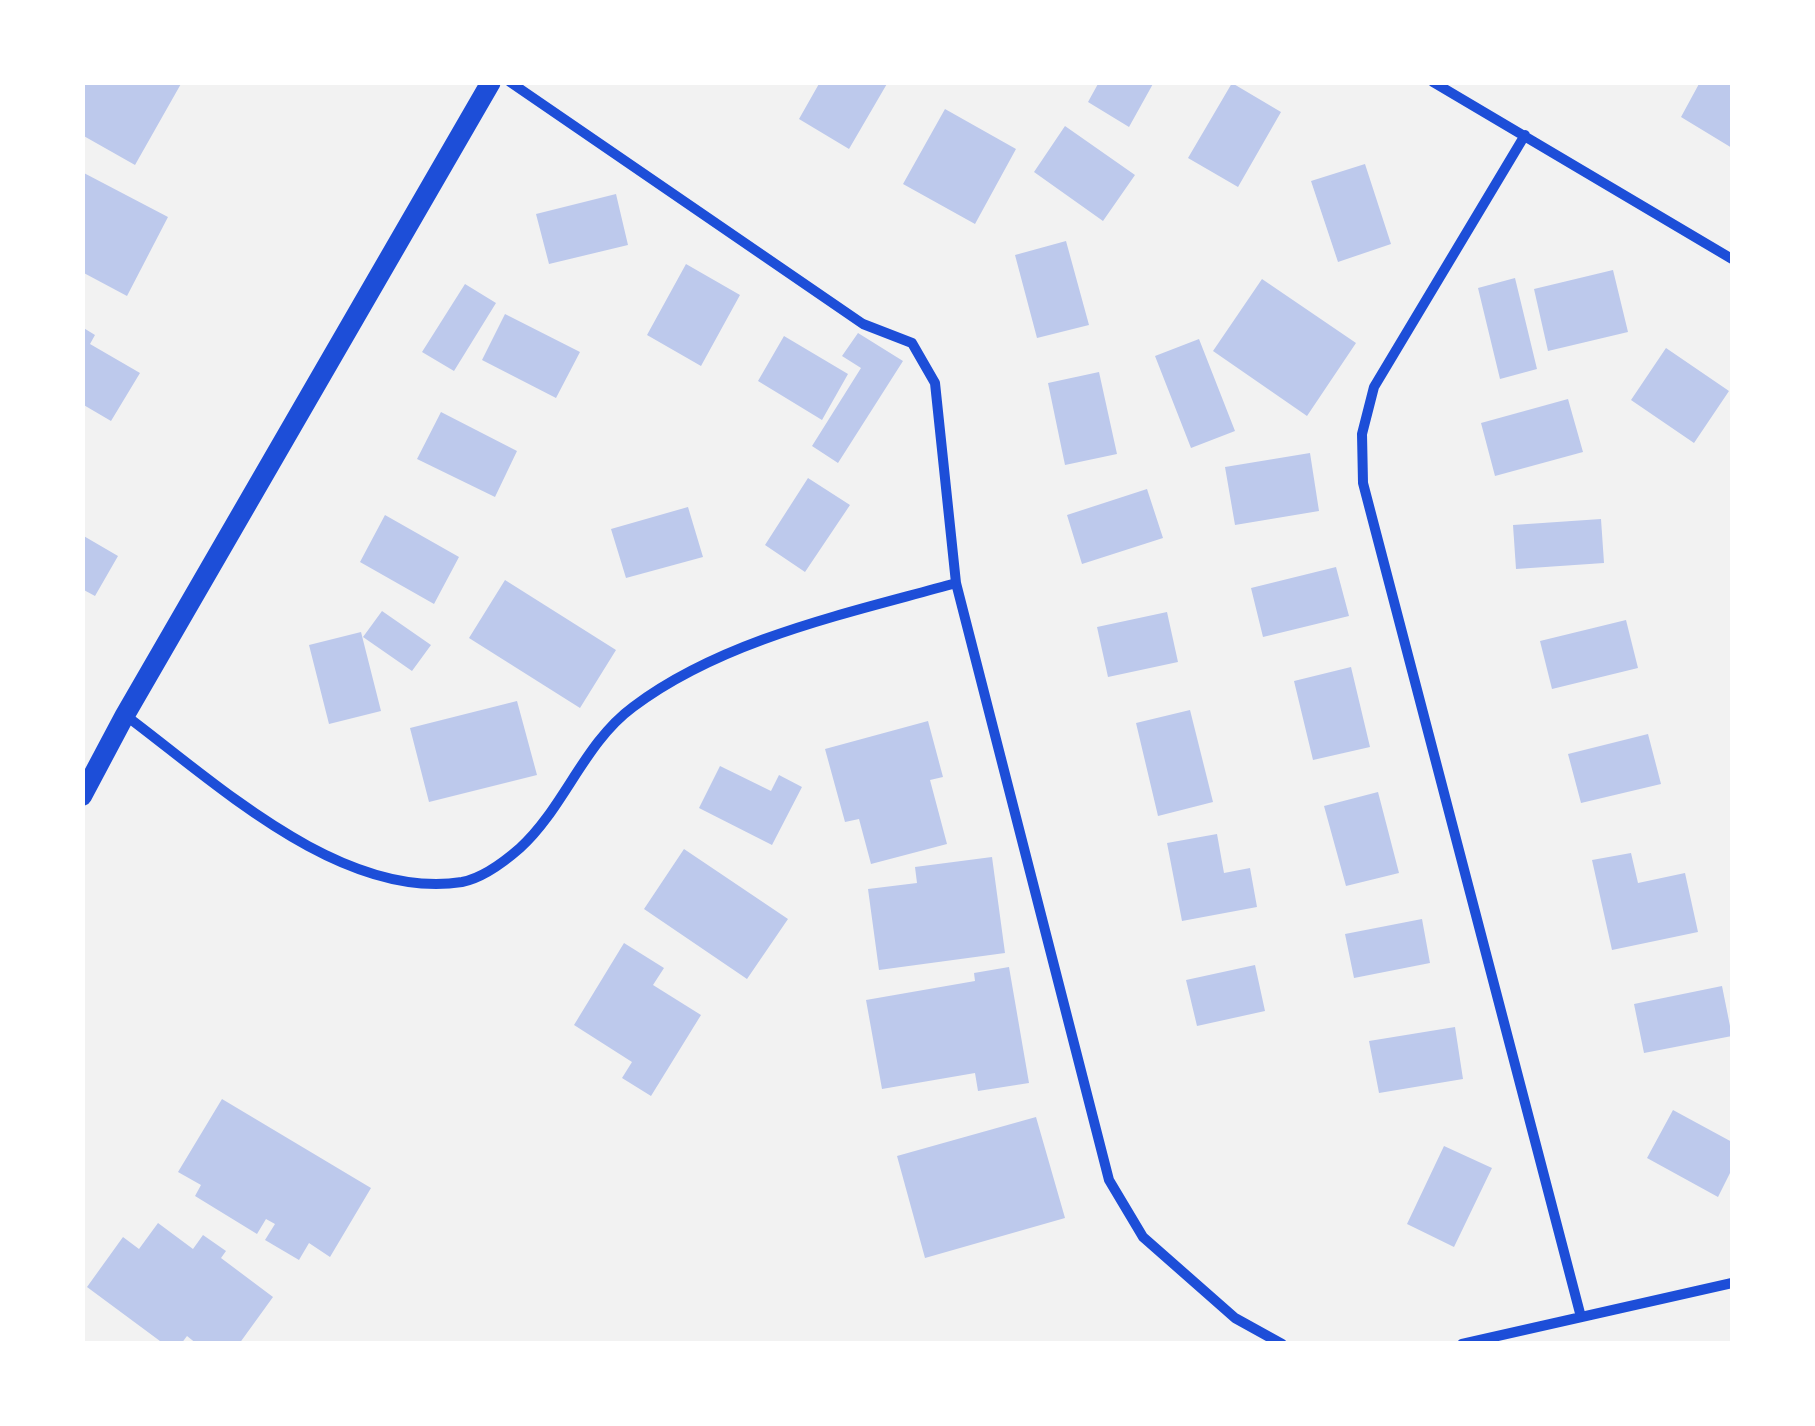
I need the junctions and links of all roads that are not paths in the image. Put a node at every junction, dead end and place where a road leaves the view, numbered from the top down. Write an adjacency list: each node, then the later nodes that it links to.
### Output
1 (491, 82): 7 (main road)
2 (510, 82): 6 (street)
3 (1433, 82): 4 (street)
4 (1525, 135): 5 (street); 10 (street)
5 (1732, 258)
6 (956, 583): 7 (street); 11 (street)
7 (125, 715): 8 (main road)
8 (82, 796)
9 (1732, 1283): 10 (street)
10 (1581, 1318): 12 (street)
11 (1282, 1344)
12 (1462, 1344)

